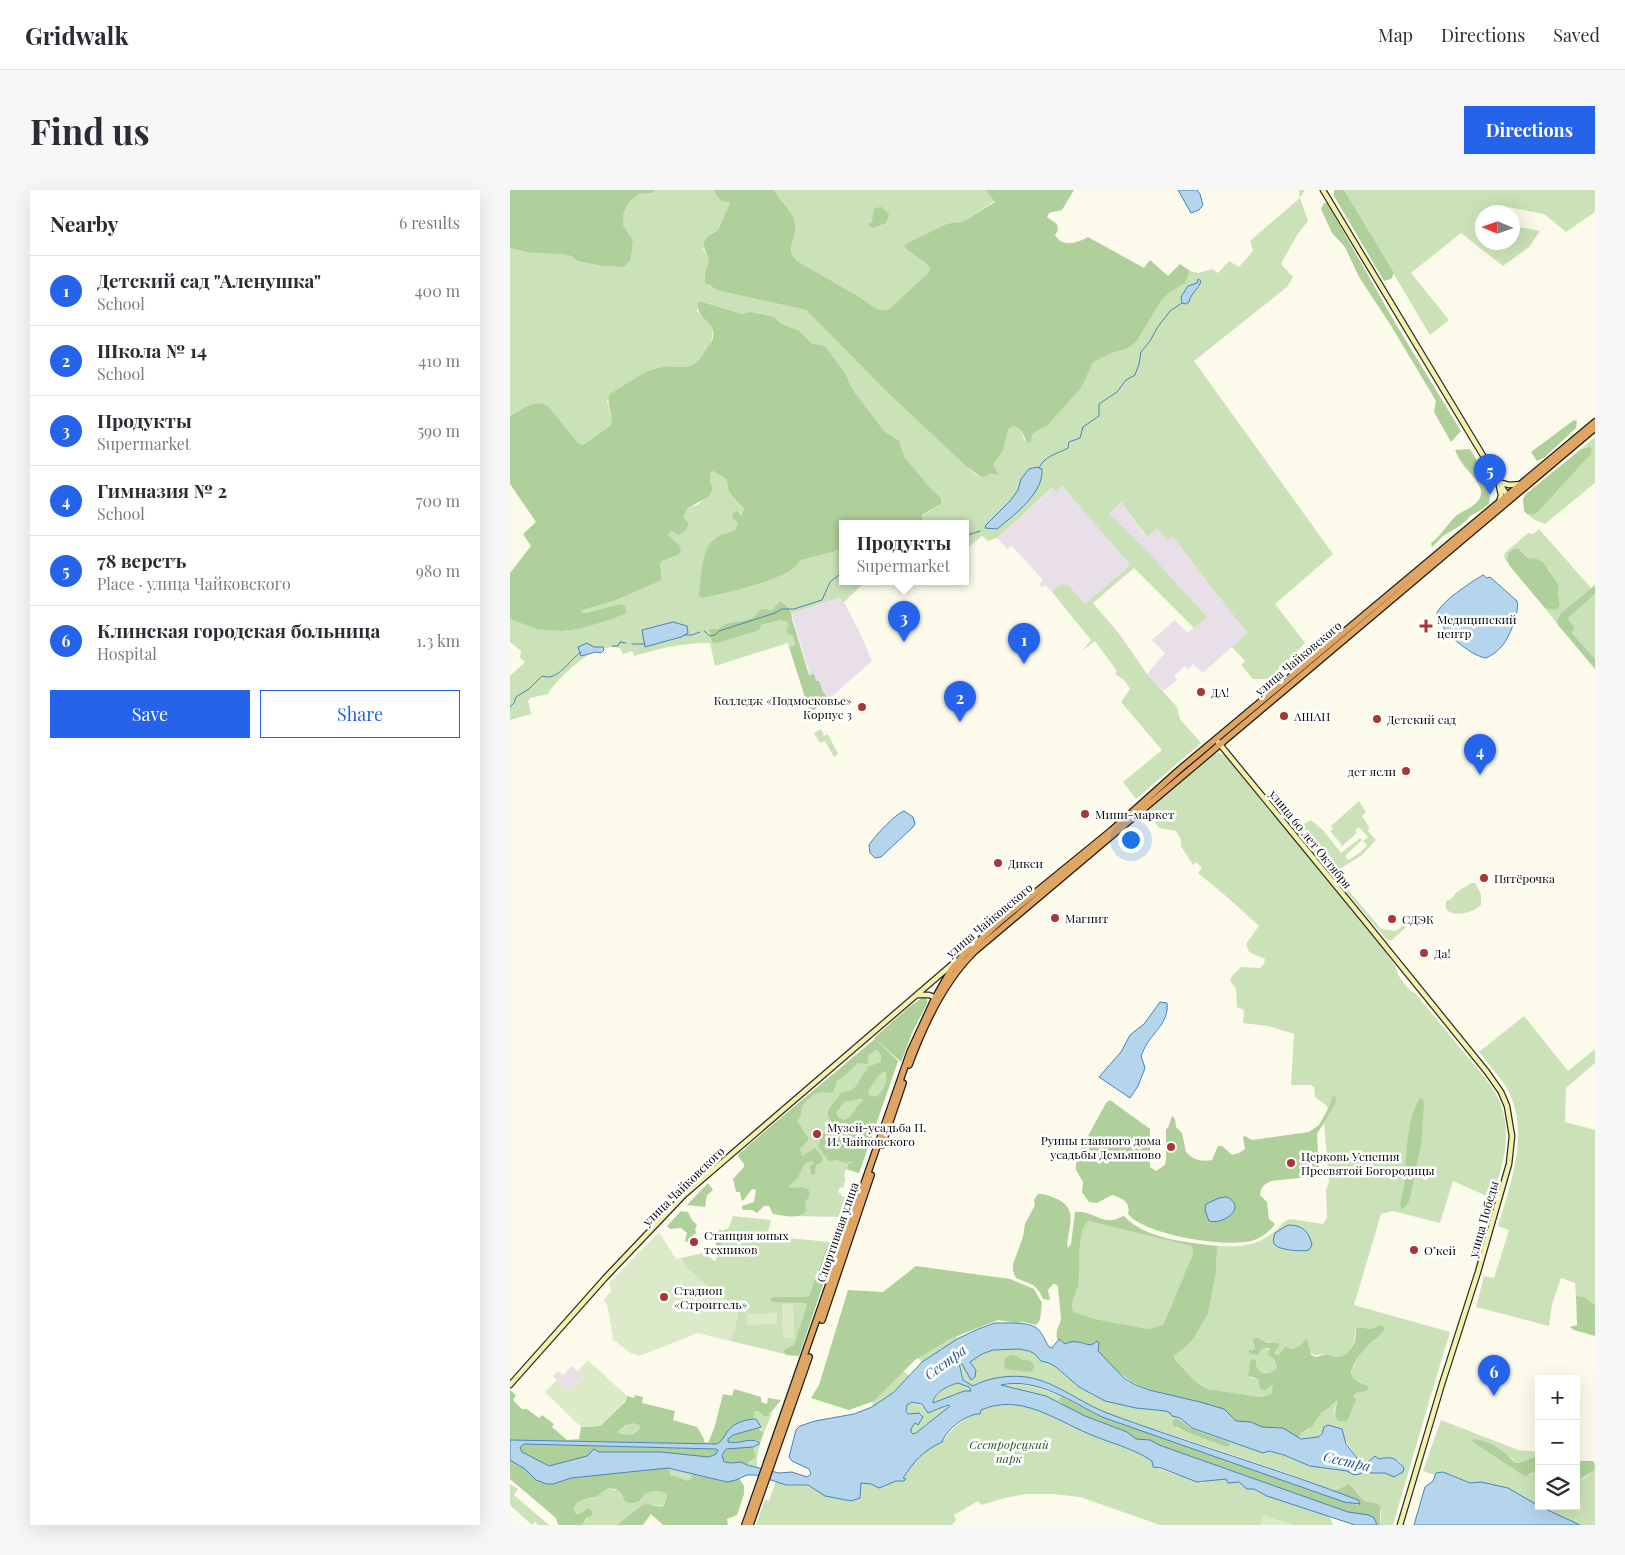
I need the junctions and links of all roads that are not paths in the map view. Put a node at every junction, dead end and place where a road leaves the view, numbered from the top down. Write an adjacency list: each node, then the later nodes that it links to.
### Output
1 (1323, 190): 4 (street)
2 (1595, 422): 5 (highway)
3 (1595, 428): 6 (highway)
4 (1498, 482): 5 (street); 6 (street); 7 (street)
5 (1522, 484): 6 (highway)
6 (1508, 499): 7 (highway, улица Чайковского); 8 (highway, улица Чайковского)
7 (1499, 504): 8 (highway, улица Чайковского)
8 (1217, 742): 9 (street, улица 60 лет Октября); 10 (highway, улица Чайковского); 11 (highway, улица Чайковского)
9 (1387, 947): 18 (street, улица Победы)
10 (964, 954): 12 (street, улица Чайковского); 13 (highway, Спортивная улица)
11 (962, 964): 13 (highway, Спортивная улица)
12 (918, 994): 13 (street); 14 (street, улица Чайковского)
13 (937, 999): 15 (highway, Спортивная улица)
14 (510, 1385)
15 (757, 1494): 16 (highway, Спортивная улица); 17 (highway, Спортивная улица)
16 (745, 1525)
17 (750, 1525)
18 (1400, 1525)

